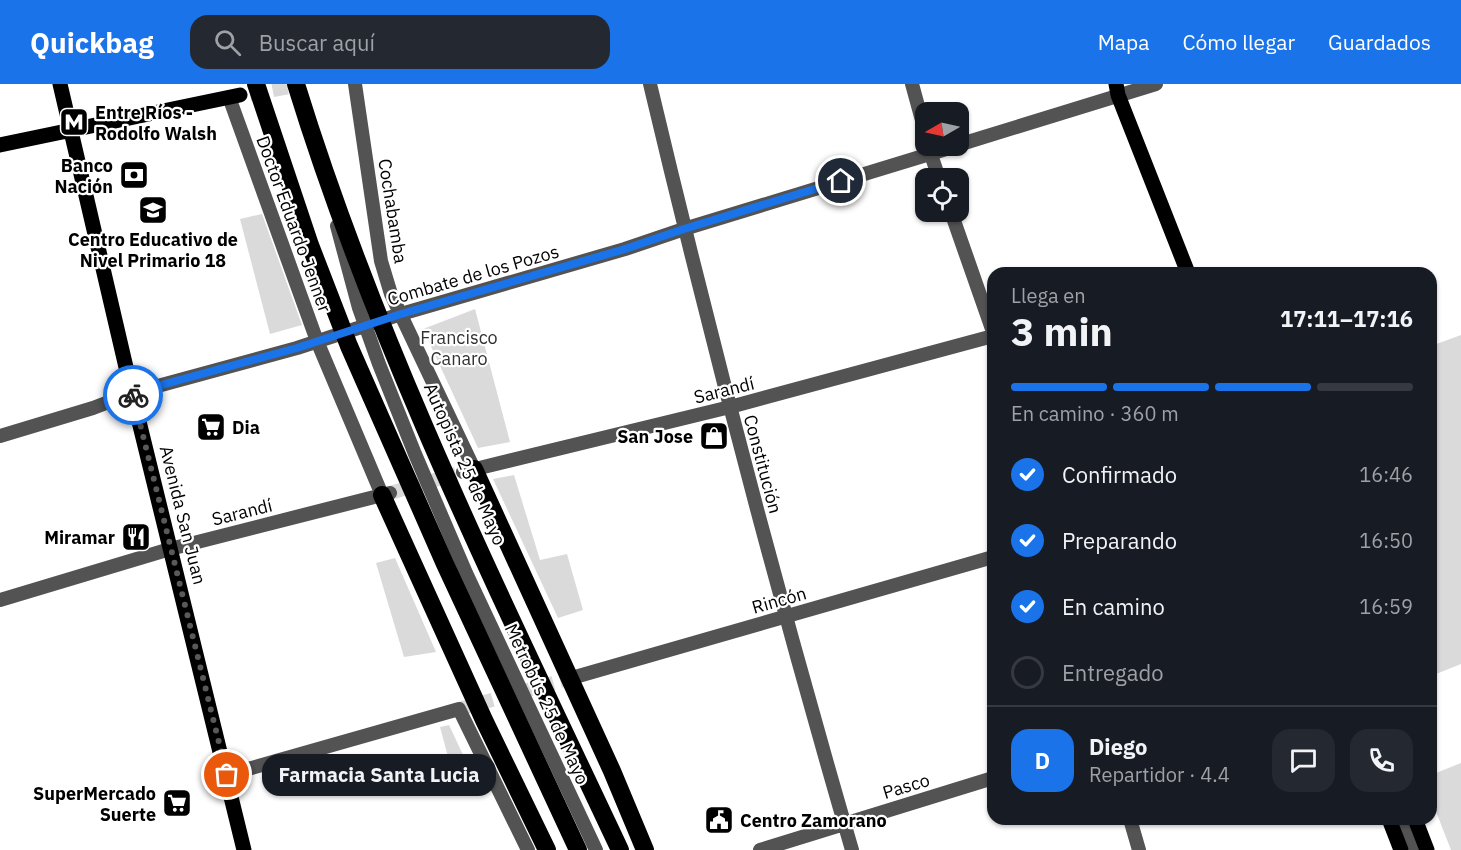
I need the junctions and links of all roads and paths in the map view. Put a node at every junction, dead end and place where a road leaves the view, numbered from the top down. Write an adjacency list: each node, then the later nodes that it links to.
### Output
1 (60, 84): 12 (main road, Avenida San Juan)
2 (256, 84): 26 (highway)
3 (296, 84): 11 (highway, Autopista 25 de Mayo)
4 (355, 84): 19 (street, Cochabamba)
5 (650, 84): 17 (street, Constitución)
6 (912, 84): 10 (street)
7 (1156, 84): 8 (street, Combate de los Pozos)
8 (1114, 88): 13 (street, Combate de los Pozos); 18 (main road)
9 (234, 96): 12 (main road); 22 (street, Doctor Eduardo Jenner)
10 (917, 102)
11 (306, 117): 31 (street, Metrobús 25 de Mayo); 47 (highway, Autopista 25 de Mayo)
12 (71, 131): 14 (main road); 23 (main road, Avenida San Juan)
13 (969, 141)
14 (0, 145)
15 (915, 155): 17 (street, Combate de los Pozos)
16 (954, 222): 20 (street)
17 (684, 229): 19 (street, Combate de los Pozos); 24 (street, Constitución)
18 (1186, 267)
19 (401, 314): 22 (street, Combate de los Pozos); 27 (street, Cochabamba)
20 (987, 317)
21 (987, 336): 24 (street, Sarandí)
22 (317, 340): 23 (street, Combate de los Pozos); 28 (street, Doctor Eduardo Jenner)
23 (132, 393): 25 (street, Combate de los Pozos); 29 (main road, Avenida San Juan)
24 (730, 407): 27 (street, Sarandí); 33 (street, Constitución)
25 (0, 436)
26 (388, 437): 31 (street, Metrobús 25 de Mayo); 45 (highway)
27 (469, 471): 48 (highway)
28 (386, 494): 29 (street, Sarandí); 44 (highway)
29 (170, 549): 32 (street, Sarandí); 35 (main road, Avenida San Juan)
30 (987, 559): 33 (street, Rincón)
31 (466, 573): 46 (street, Metrobús 25 de Mayo)
32 (0, 600)
33 (786, 618): 34 (street, Rincón); 37 (street, Constitución)
34 (575, 677)
35 (227, 775): 42 (main road, Avenida San Juan); 43 (street)
36 (987, 780): 37 (street, Pasco)
37 (845, 824): 49 (street, Pasco); 50 (street, Constitución)
38 (1132, 825): 51 (street)
39 (1391, 825): 52 (main road)
40 (1406, 825): 53 (street)
41 (1417, 825): 54 (main road)
42 (241, 849)
43 (528, 850)
44 (547, 850)
45 (579, 850)
46 (596, 850)
47 (620, 850)
48 (645, 850)
49 (760, 850)
50 (852, 850)
51 (1139, 850)
52 (1401, 850)
53 (1416, 850)
54 (1427, 850)

